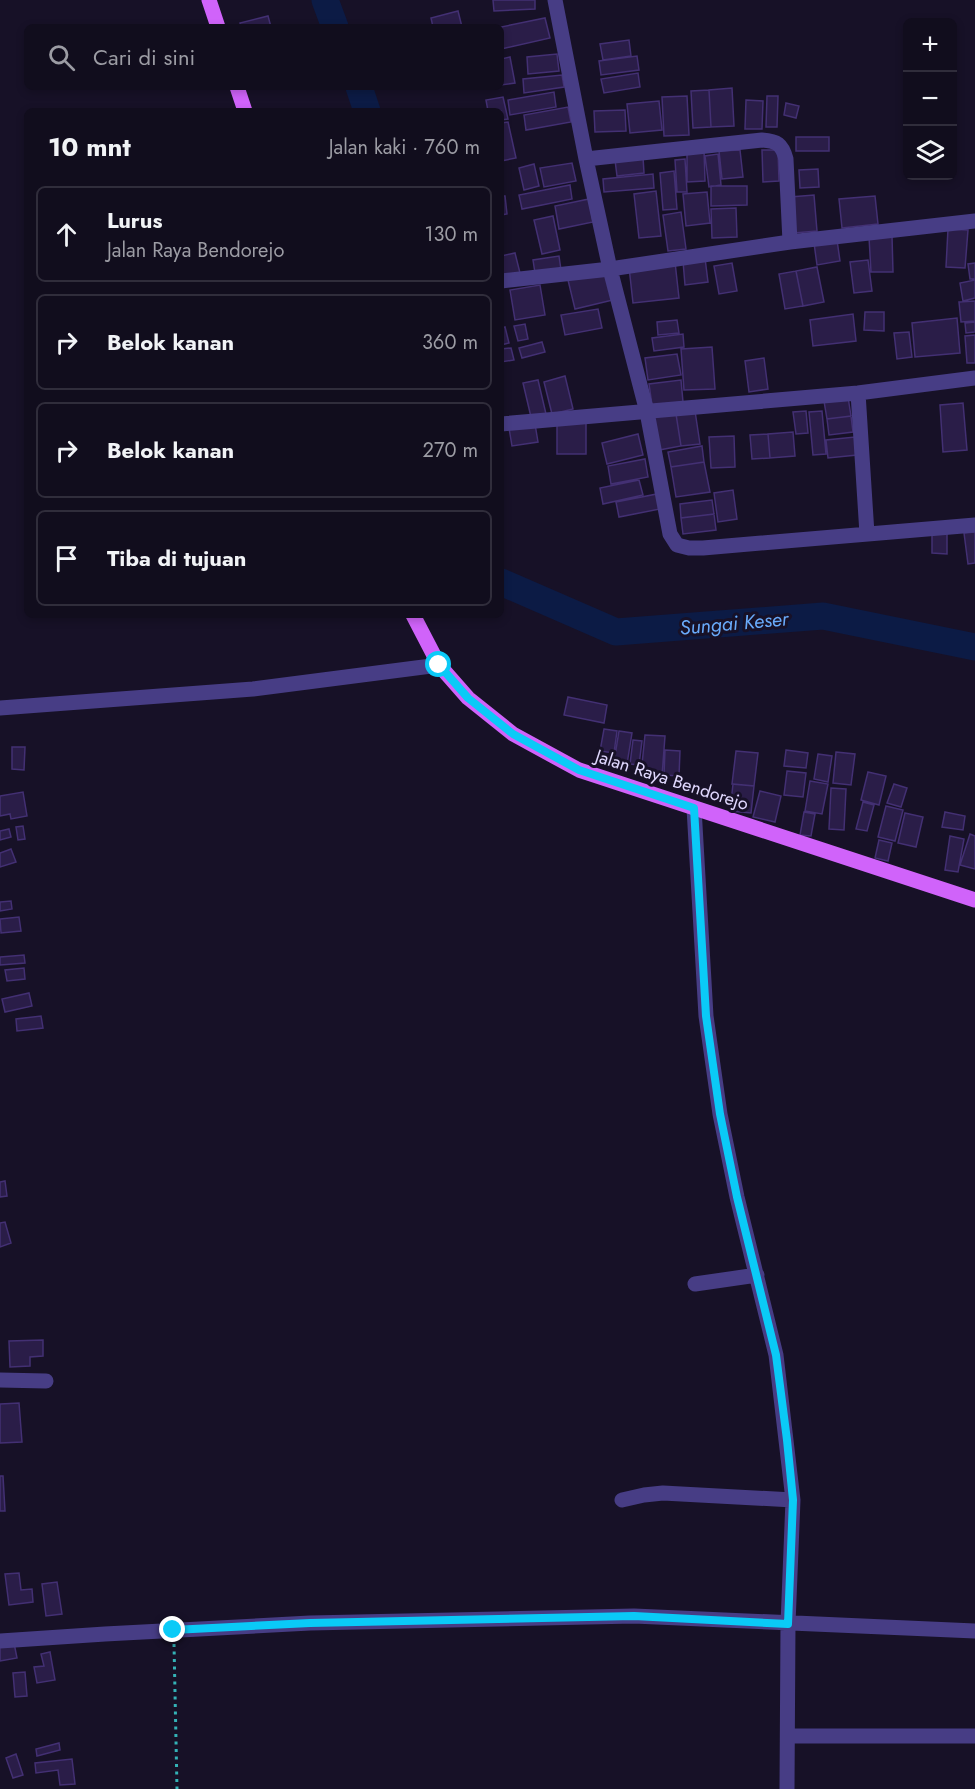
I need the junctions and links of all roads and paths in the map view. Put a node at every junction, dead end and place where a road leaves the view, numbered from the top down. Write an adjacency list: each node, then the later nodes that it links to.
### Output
1 (209, 0): 3 (main road)
2 (555, 0): 6 (street)
3 (217, 24)
4 (238, 90): 5 (main road)
5 (244, 108)
6 (586, 159): 8 (street); 9 (street)
7 (975, 221): 8 (street)
8 (790, 242): 9 (street)
9 (610, 269): 10 (street); 13 (street)
10 (504, 281)
11 (975, 378): 12 (street)
12 (858, 393): 13 (street); 16 (street)
13 (647, 412): 14 (street); 16 (street)
14 (504, 424)
15 (975, 525): 16 (street)
16 (867, 534)
17 (415, 618): 18 (main road, Jalan Raya Bendorejo)
18 (439, 665): 19 (street); 20 (main road, Jalan Raya Bendorejo)
19 (0, 708)
20 (694, 808): 21 (main road, Jalan Raya Bendorejo); 22 (street)
21 (975, 900)
22 (757, 1275): 23 (street); 27 (street)
23 (695, 1284)
24 (0, 1380): 25 (street)
25 (46, 1382)
26 (622, 1500): 27 (street)
27 (793, 1500): 28 (street)
28 (788, 1624): 29 (street); 30 (street); 32 (street)
29 (173, 1630): 31 (street); 34 (path)
30 (975, 1631)
31 (0, 1641)
32 (788, 1736): 33 (street); 35 (street)
33 (975, 1736)
34 (177, 1789)
35 (787, 1789)

